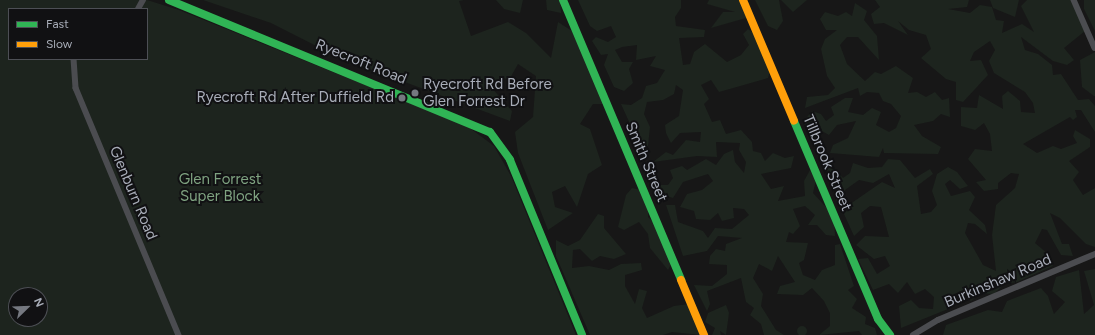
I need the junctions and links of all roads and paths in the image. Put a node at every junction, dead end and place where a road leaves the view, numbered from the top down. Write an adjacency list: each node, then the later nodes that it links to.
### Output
1 (169, 0): 9 (street, Ryecroft Road)
2 (563, 0): 10 (street, Smith Street)
3 (743, 0): 11 (street, Tillbrook Street)
4 (1074, 0): 5 (street)
5 (1095, 48)
6 (74, 60): 8 (street, Glenburn Road)
7 (1095, 254): 12 (street, Burkinshaw Road)
8 (180, 335)
9 (582, 335)
10 (704, 335)
11 (890, 335)
12 (913, 335)

